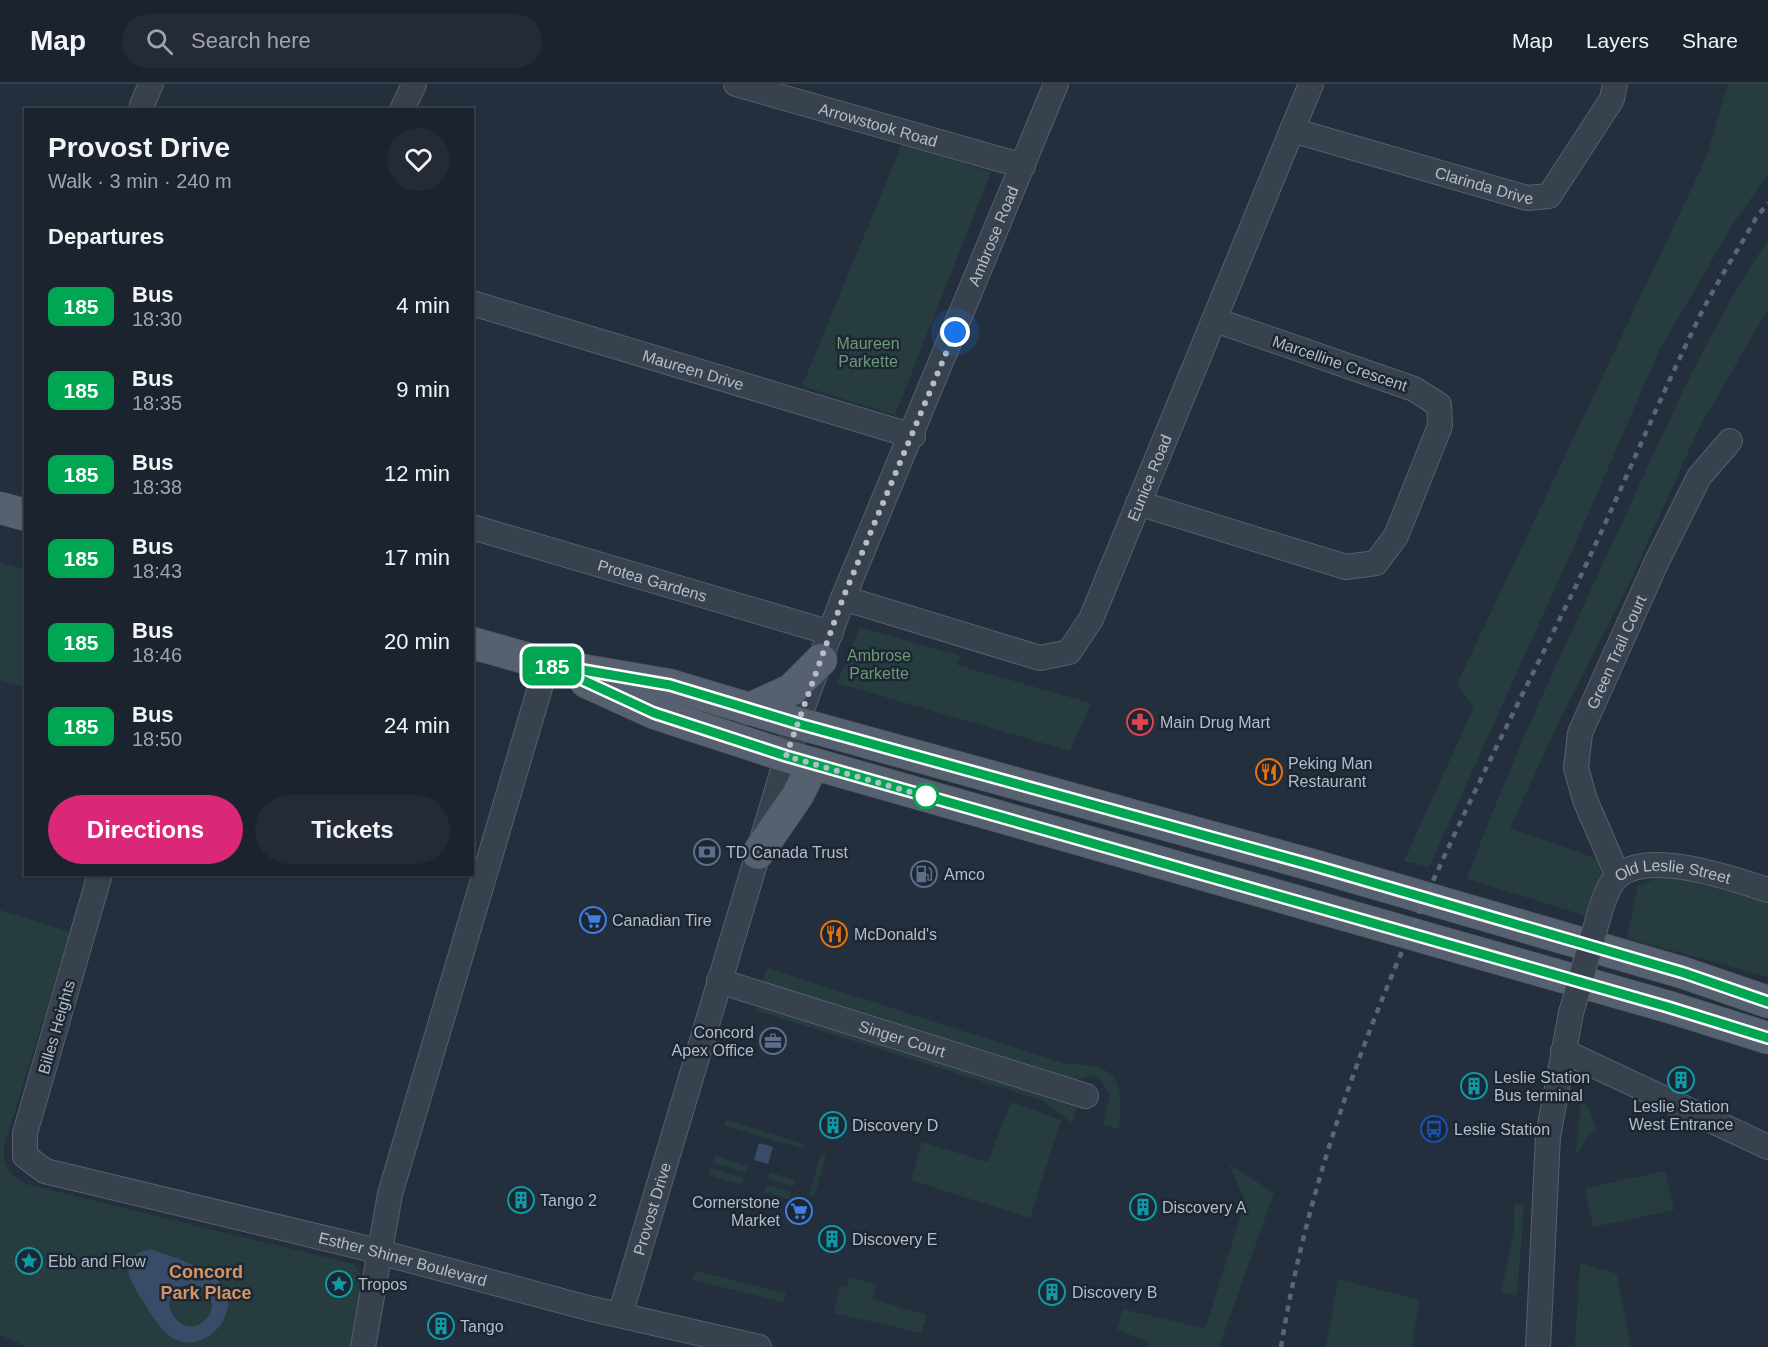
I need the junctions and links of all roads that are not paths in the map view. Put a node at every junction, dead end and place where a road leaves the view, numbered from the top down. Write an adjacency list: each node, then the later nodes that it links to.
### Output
1 (414, 84): 6 (street)
2 (736, 84): 8 (street, Arrowstook Road)
3 (1056, 84): 8 (street, Ambrose Road)
4 (1311, 84): 7 (street, Eunice Road)
5 (1616, 84): 7 (street, Clarinda Drive)
6 (403, 108)
7 (1292, 130): 10 (street, Eunice Road)
8 (1023, 166): 11 (street, Ambrose Road)
9 (474, 304): 11 (street, Maureen Drive)
10 (1215, 320): 13 (street, Eunice Road); 13 (street, Marcelline Crescent)
11 (913, 436): 17 (street, Ambrose Road)
12 (1730, 441): 26 (street, Green Trail Court)
13 (1138, 503): 17 (street, Eunice Road)
14 (0, 508): 15 (main road)
15 (24, 514)
16 (474, 528): 19 (street, Protea Gardens)
17 (843, 598): 19 (street, Ambrose Road)
18 (474, 644): 20 (main road)
19 (826, 646): 21 (main road); 22 (street, Ambrose Road)
20 (548, 664): 21 (main road); 23 (main road); 35 (street)
21 (749, 708): 22 (main road)
22 (796, 723): 23 (street); 29 (main road)
23 (799, 760): 24 (main road); 30 (main road)
24 (758, 853): 28 (street, Provost Drive)
25 (99, 876): 34 (street, Billes Heights)
26 (1618, 876): 27 (street, Old Leslie Street); 31 (street, Old Leslie Street, bridge)
27 (1768, 890)
28 (719, 981): 32 (street, Singer Court); 36 (street, Provost Drive)
29 (1768, 1002)
30 (1768, 1038)
31 (1563, 1052): 33 (street); 39 (street, Old Leslie Street)
32 (1086, 1096)
33 (1768, 1147)
34 (45, 1171): 35 (street, Esther Shiner Boulevard)
35 (382, 1253): 36 (street, Esther Shiner Boulevard); 37 (street)
36 (620, 1315): 38 (street, Esther Shiner Boulevard)
37 (363, 1347)
38 (759, 1347)
39 (1538, 1347)

